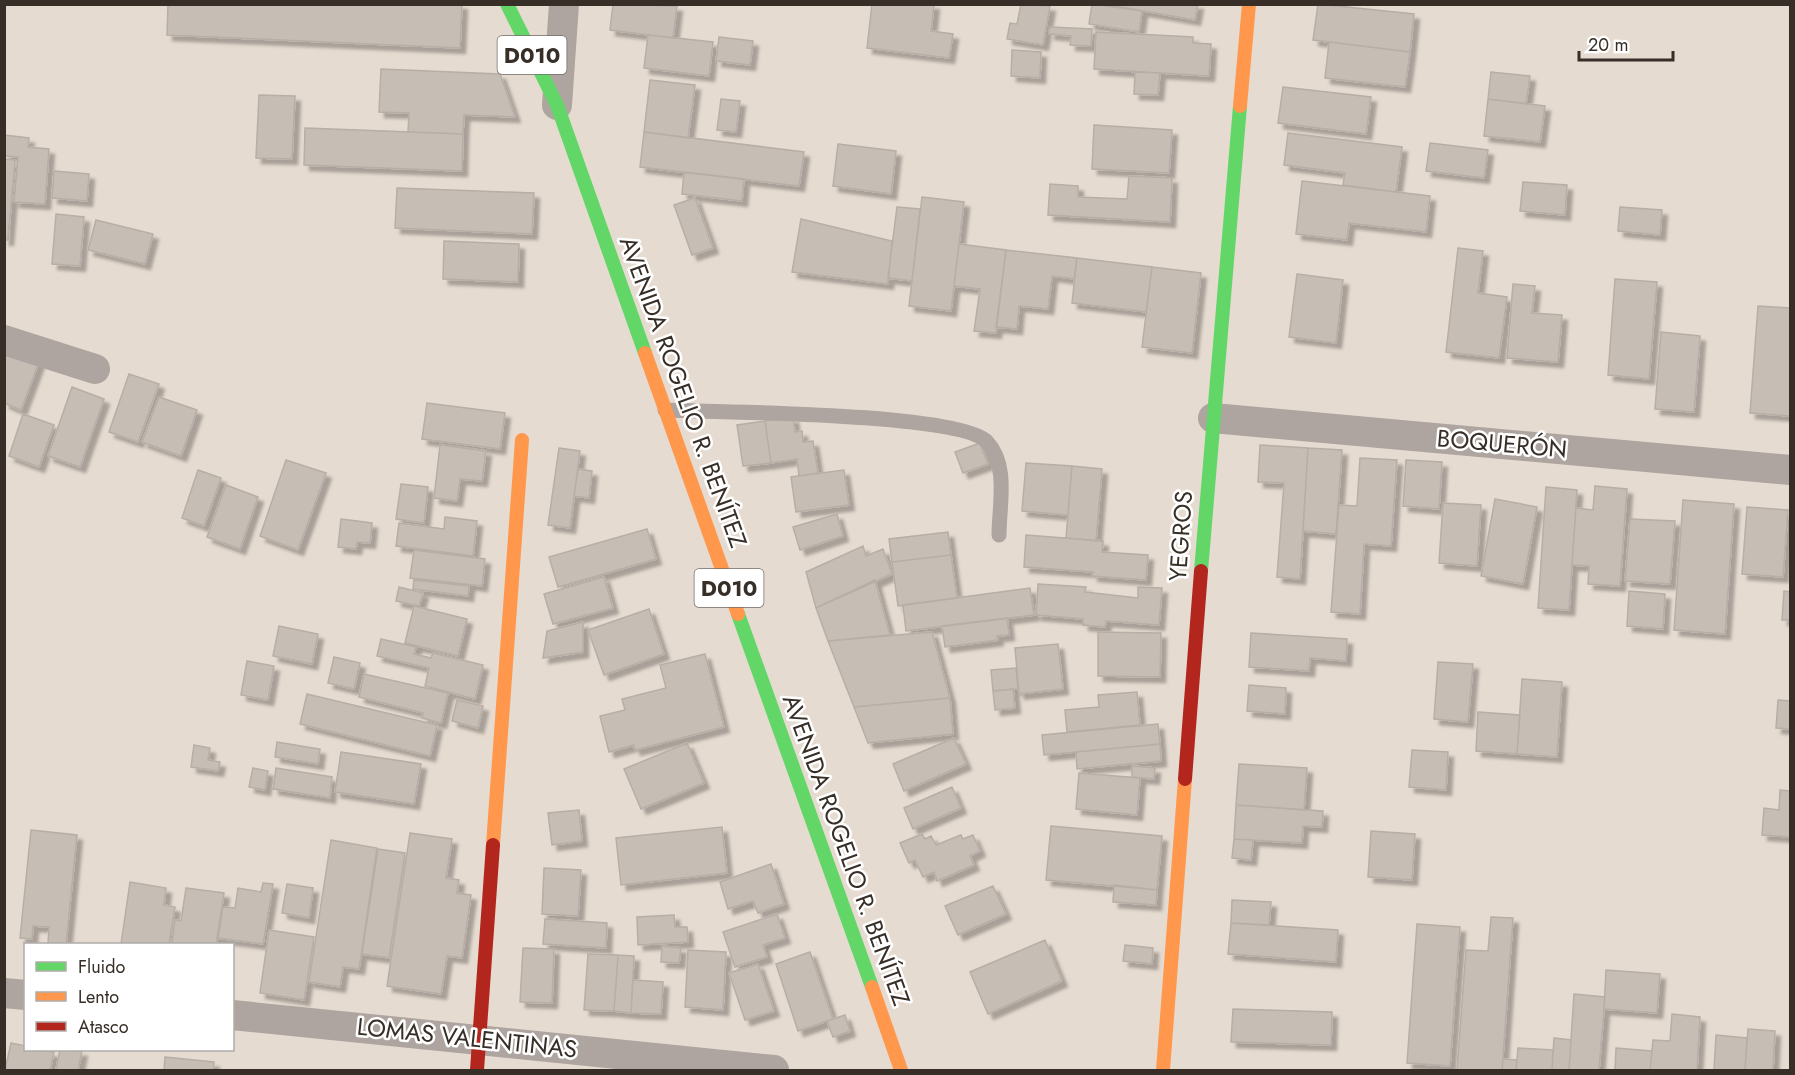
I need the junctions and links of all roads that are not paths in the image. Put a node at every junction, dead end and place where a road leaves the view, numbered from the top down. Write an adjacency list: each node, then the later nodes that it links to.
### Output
1 (507, 4): 4 (street, AVENIDA ROGELIO R. BENÍTEZ / D010)
2 (564, 4): 4 (street)
3 (1249, 4): 8 (street, YEGROS)
4 (557, 105): 7 (street, AVENIDA ROGELIO R. BENÍTEZ / D010)
5 (4, 340): 6 (street)
6 (95, 369)
7 (665, 410): 11 (lane); 18 (street, AVENIDA ROGELIO R. BENÍTEZ / D010)
8 (1213, 418): 10 (street, BOQUERÓN); 19 (street, YEGROS)
9 (522, 440): 15 (street)
10 (1791, 470)
11 (999, 535)
12 (4, 993): 13 (street)
13 (24, 995)
14 (234, 1015): 15 (street, LOMAS VALENTINAS)
15 (479, 1039): 16 (street); 17 (street, LOMAS VALENTINAS)
16 (477, 1071)
17 (774, 1071)
18 (901, 1071)
19 (1163, 1071)

